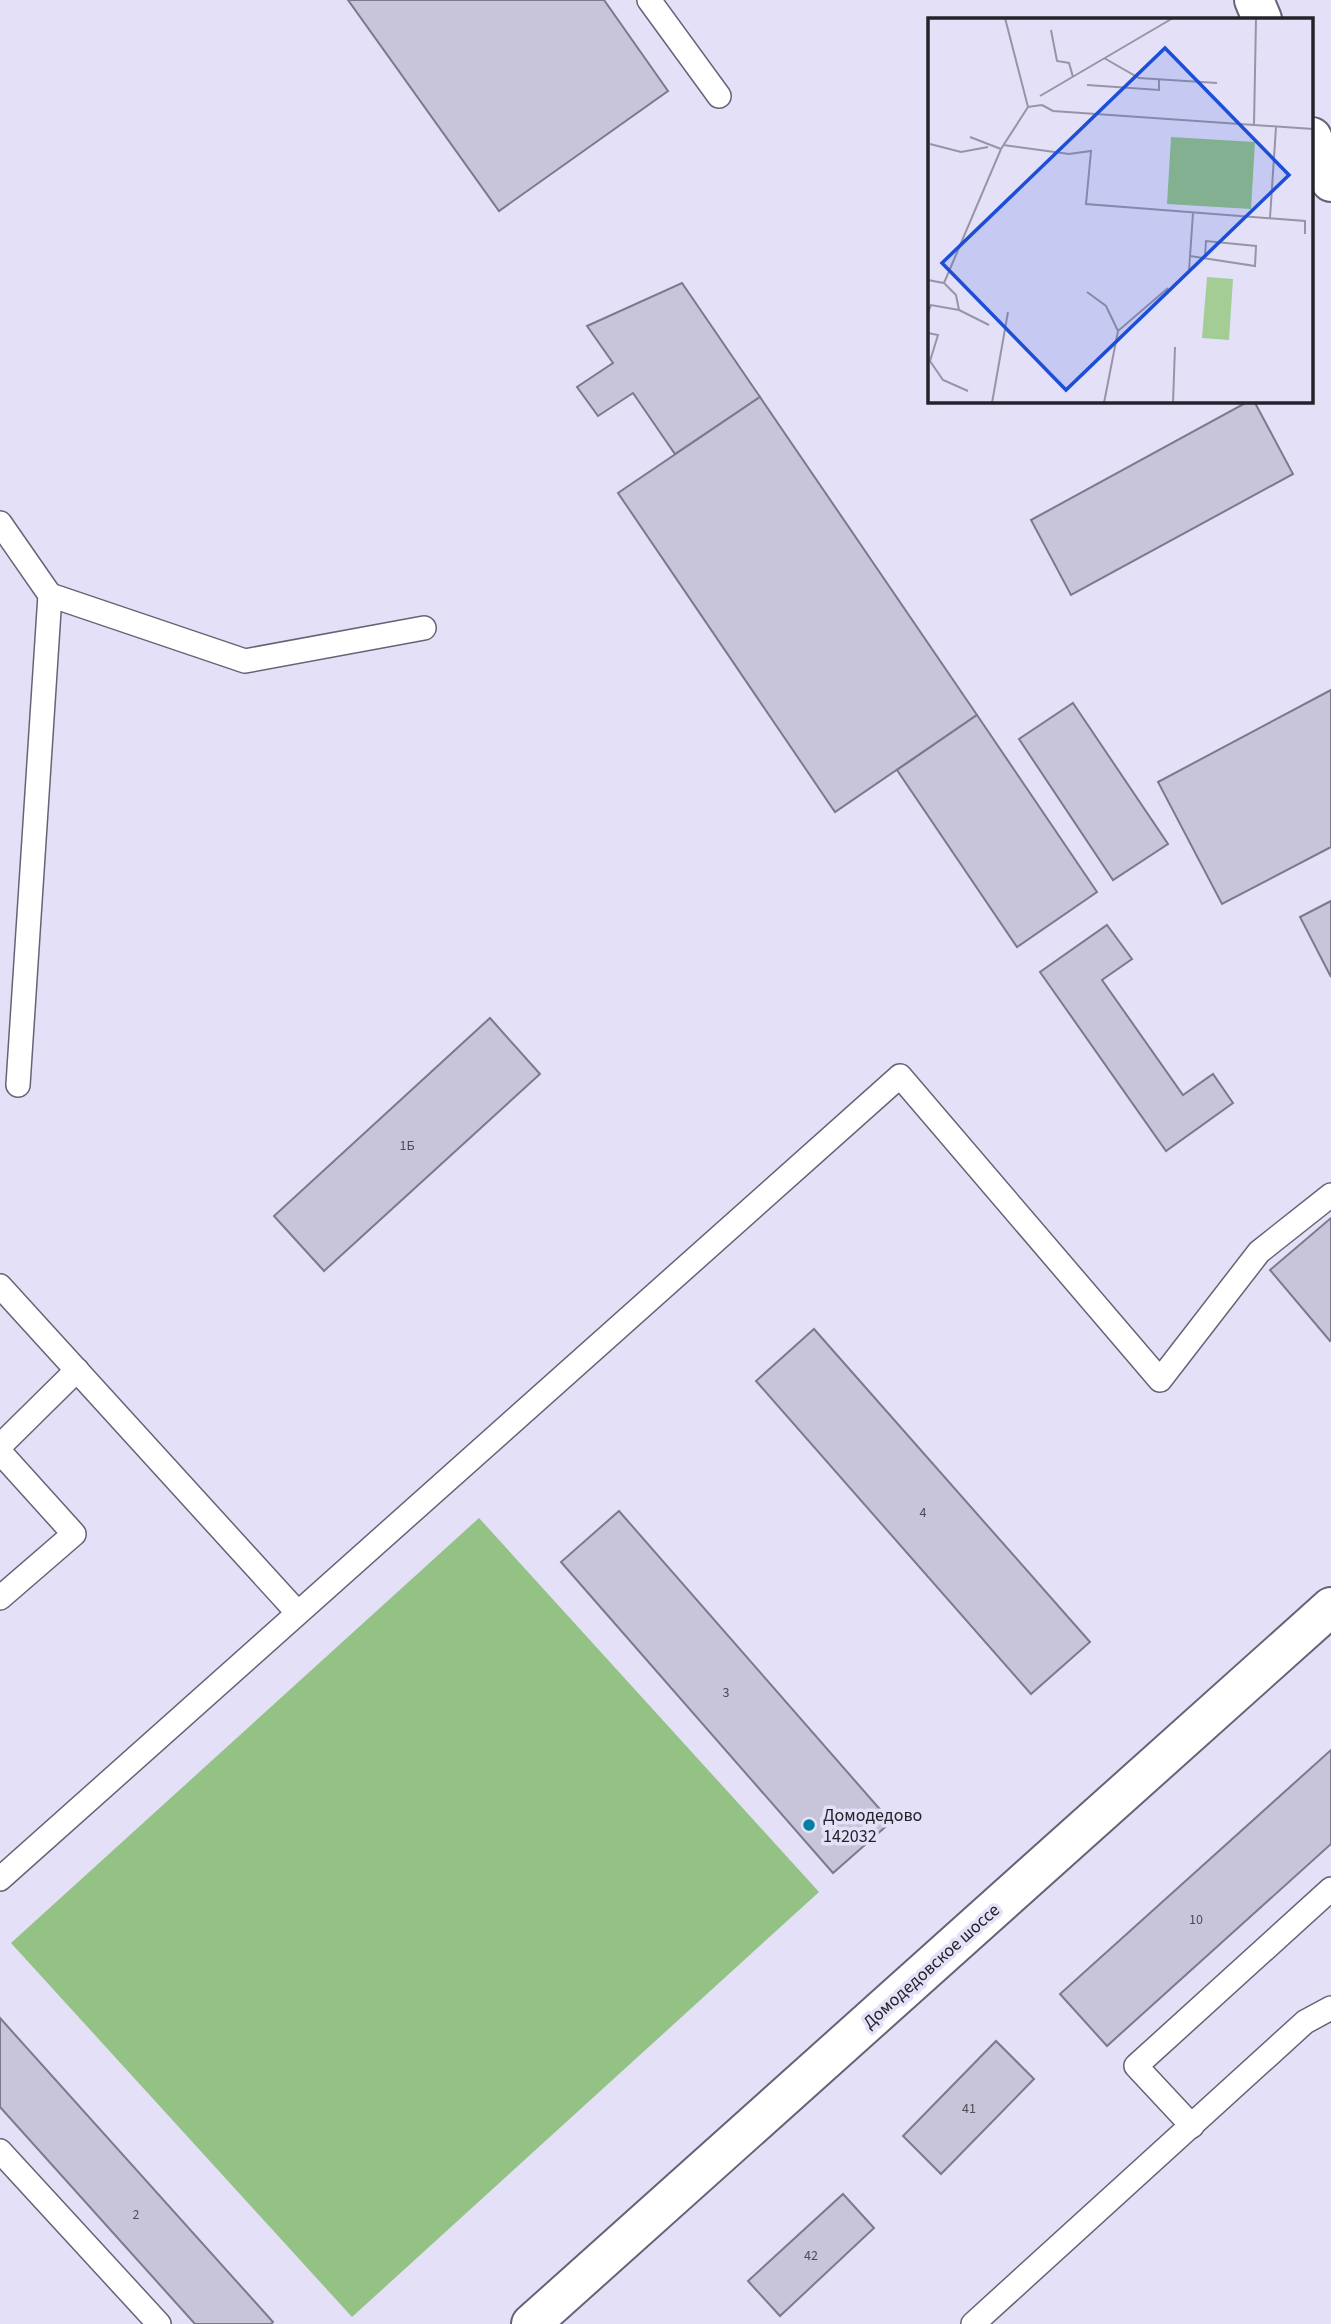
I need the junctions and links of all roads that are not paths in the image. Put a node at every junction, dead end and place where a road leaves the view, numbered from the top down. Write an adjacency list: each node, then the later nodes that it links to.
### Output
1 (649, 0): 4 (lane)
2 (1254, 0): 3 (street)
3 (1262, 18)
4 (719, 96)
5 (1314, 142): 6 (street)
6 (1331, 182)
7 (0, 523): 8 (lane)
8 (50, 595): 9 (lane); 10 (lane)
9 (424, 628)
10 (18, 1085)
11 (1331, 1195): 18 (lane)
12 (0, 1286): 13 (lane)
13 (77, 1370): 14 (lane); 18 (lane)
14 (0, 1446)
15 (0, 1452): 16 (lane)
16 (0, 1598)
17 (1331, 1607): 25 (street, Домодедовское шоссе)
18 (296, 1612): 19 (lane)
19 (0, 1879)
20 (1331, 1889): 22 (lane)
21 (1331, 2008): 22 (lane)
22 (1192, 2126): 26 (lane)
23 (0, 2151): 24 (lane)
24 (159, 2324)
25 (531, 2324)
26 (972, 2324)

